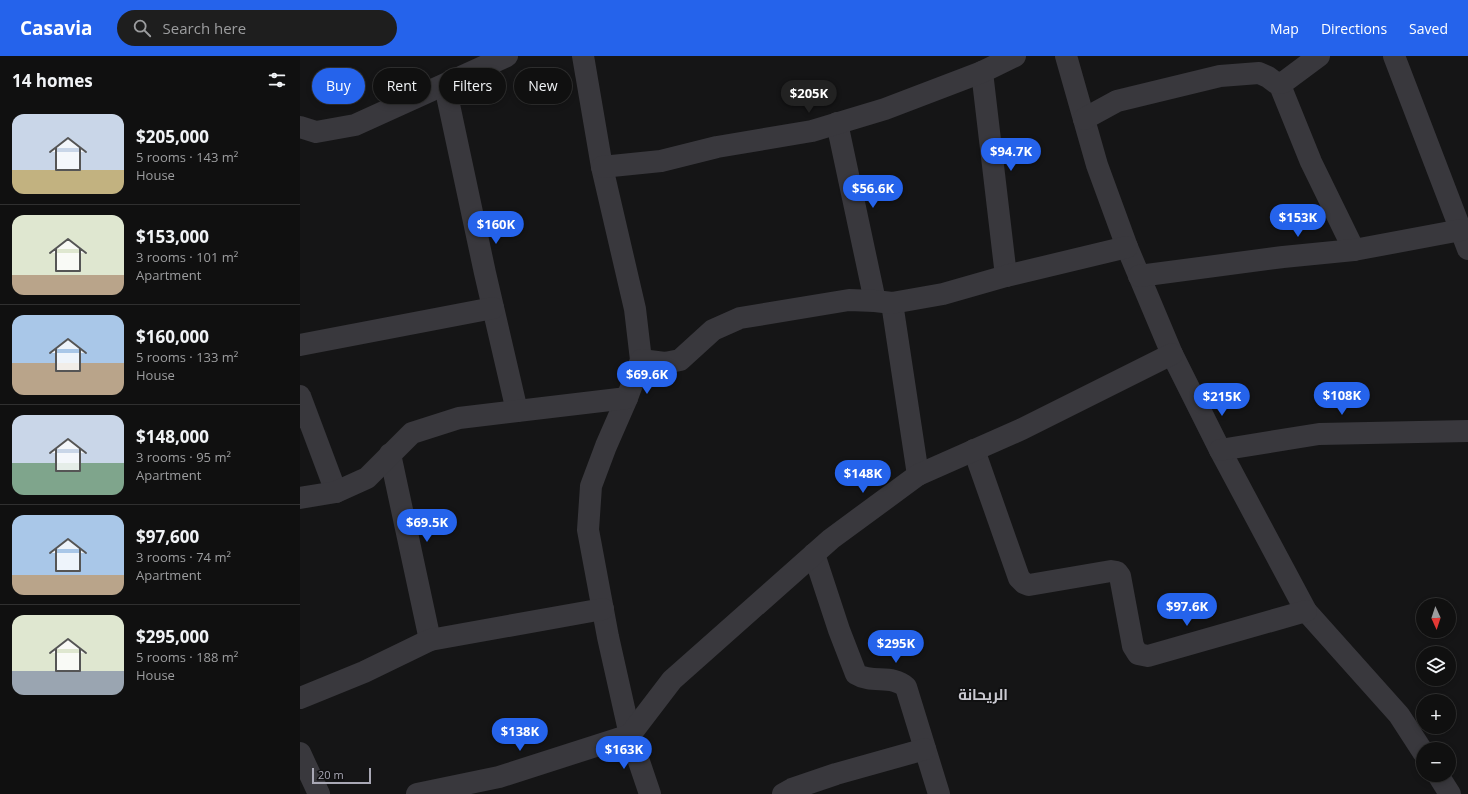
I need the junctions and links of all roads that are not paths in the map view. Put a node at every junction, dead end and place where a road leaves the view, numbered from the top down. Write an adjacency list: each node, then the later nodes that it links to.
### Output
1 (507, 56): 8 (street)
2 (583, 56): 16 (street)
3 (1015, 56): 9 (street)
4 (1066, 56): 13 (street)
5 (1319, 56): 10 (street)
6 (1394, 56): 17 (street)
7 (1243, 65): 10 (street); 13 (street)
8 (482, 68)
9 (982, 72): 14 (street); 20 (street)
10 (1279, 83): 19 (street)
11 (439, 89): 15 (street)
12 (449, 104): 23 (street)
13 (1084, 119): 18 (street)
14 (837, 123): 16 (street); 22 (street)
15 (300, 127)
16 (602, 167): 26 (street)
17 (1464, 239): 19 (street)
18 (1127, 247): 20 (street); 21 (street)
19 (1354, 250): 21 (street)
20 (1006, 276): 22 (street)
21 (1139, 276): 25 (street)
22 (884, 302): 26 (street); 34 (street)
23 (493, 308): 24 (street); 29 (street)
24 (300, 345)
25 (1172, 354): 31 (street); 32 (street)
26 (641, 360): 28 (street)
27 (300, 396): 35 (street)
28 (627, 398): 29 (street); 38 (street)
29 (517, 411): 33 (street)
30 (1468, 431): 32 (street)
31 (974, 450): 34 (street); 39 (street)
32 (1220, 450): 39 (street)
33 (390, 454): 35 (street); 40 (street)
34 (918, 475): 37 (street)
35 (336, 492): 36 (street)
36 (300, 498)
37 (814, 554): 42 (street); 44 (street)
38 (603, 609): 40 (street); 42 (street)
39 (1306, 611): 43 (street)
40 (430, 640): 41 (street)
41 (300, 698)
42 (630, 735): 48 (street); 49 (street)
43 (1417, 742)
44 (925, 749): 50 (street); 51 (street)
45 (300, 753): 47 (street)
46 (1442, 782): 52 (street)
47 (319, 794)
48 (417, 794)
49 (650, 794)
50 (783, 794)
51 (939, 794)
52 (1450, 794)

